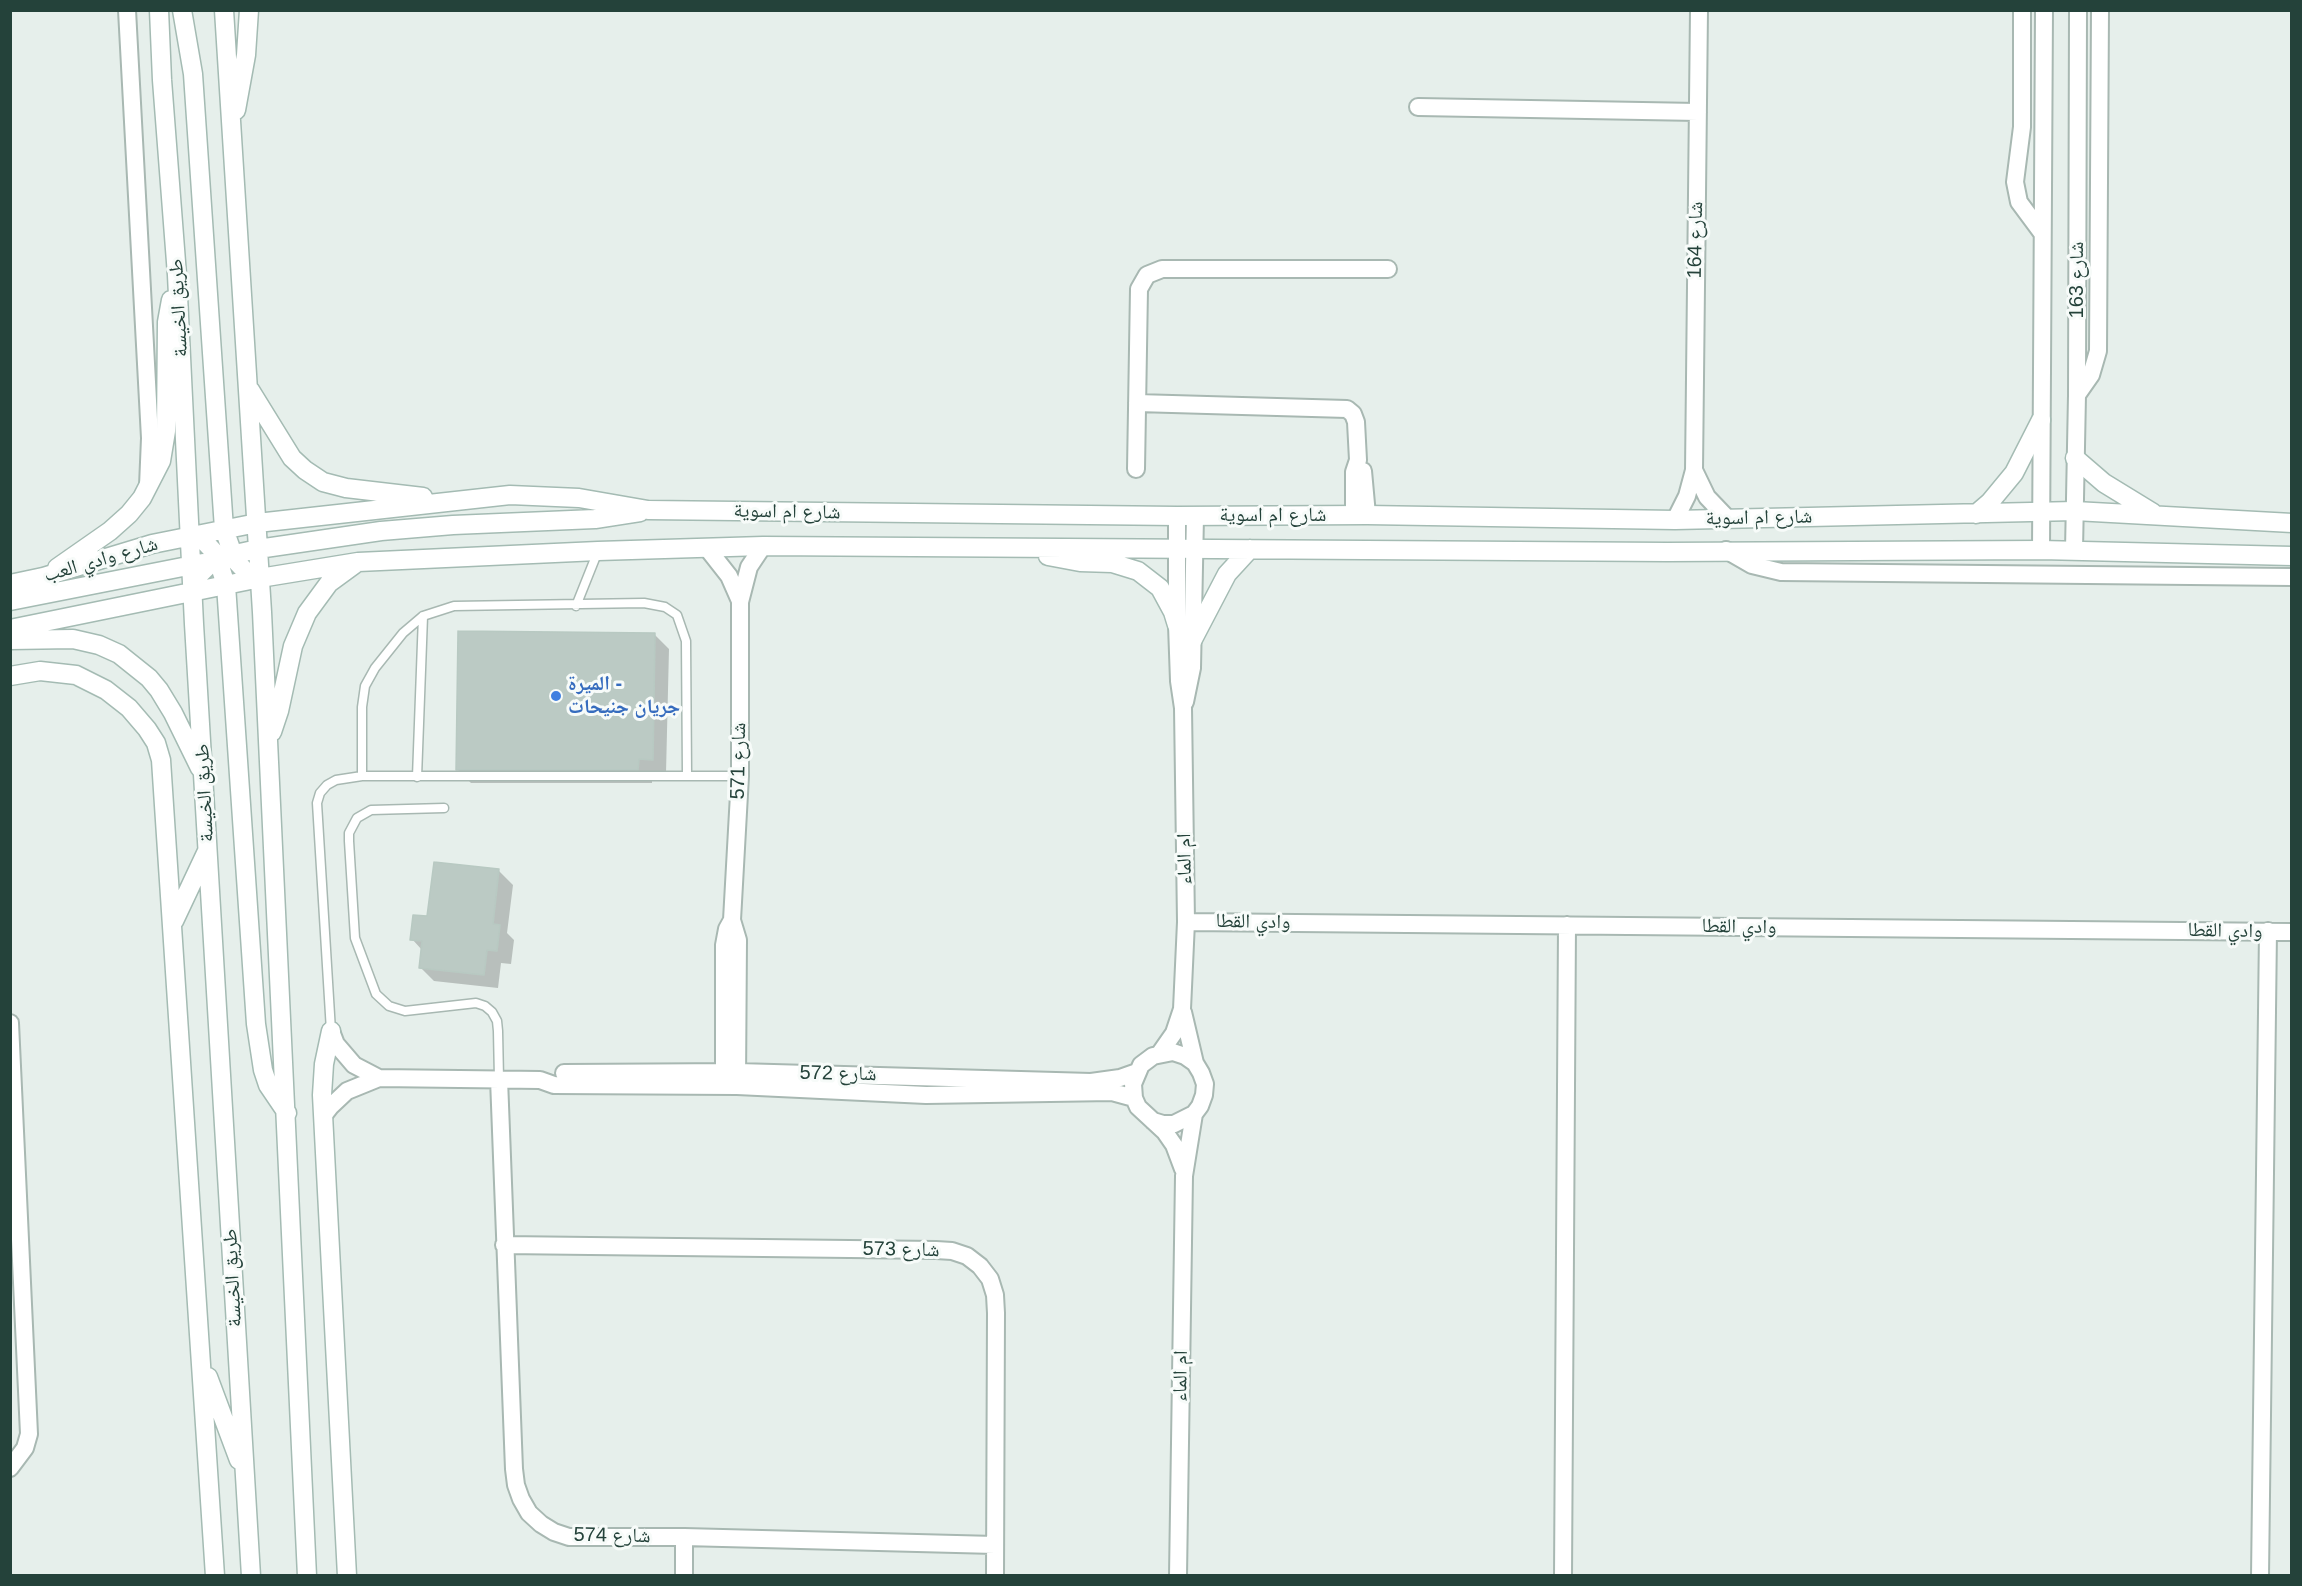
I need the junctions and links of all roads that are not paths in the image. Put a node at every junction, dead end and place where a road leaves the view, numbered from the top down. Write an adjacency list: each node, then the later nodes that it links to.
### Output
1 (127, 10): 24 (street, طريق الخيسة)
2 (159, 10): 16 (street, طريق الخيسة)
3 (182, 10): 37 (street)
4 (224, 10): 13 (street)
5 (249, 10): 13 (street)
6 (1699, 10): 12 (street, شارع 164)
7 (2022, 10): 14 (street)
8 (2044, 10): 14 (street, شارع 163)
9 (2078, 10): 18 (street, شارع 163)
10 (2100, 10): 18 (street)
11 (1418, 107): 12 (street)
12 (1698, 112): 23 (street, شارع 164)
13 (231, 129): 17 (street)
14 (2042, 233): 20 (street, شارع 163)
15 (1388, 269): 19 (street)
16 (177, 275): 24 (street); 38 (street, طريق الخيسة)
17 (249, 388): 25 (street); 36 (street)
18 (2077, 395): 21 (street, شارع 163)
19 (1137, 403): 22 (street); 30 (street)
20 (2041, 420): 28 (street, شارع 163); 29 (street)
21 (2075, 458): 27 (street, شارع 163); 32 (street)
22 (1136, 469)
23 (1694, 470): 33 (street, شارع 164); 34 (street, شارع 164)
24 (148, 487): 53 (street)
25 (438, 502): 26 (street, شارع ام اسوية); 36 (street, شارع ام اسوية)
26 (648, 510): 31 (street, شارع ام اسوية); 42 (street)
27 (2075, 511): 28 (street, شارع ام اسوية); 32 (street, شارع ام اسوية); 47 (street, شارع 163)
28 (2041, 512): 29 (street, شارع ام اسوية); 46 (street, شارع 163)
29 (1976, 514): 33 (street, شارع ام اسوية)
30 (1360, 515): 31 (street, شارع ام اسوية); 34 (street, شارع ام اسوية)
31 (1186, 516): 43 (street, ام الماء)
32 (2157, 516): 35 (street, شارع ام اسوية)
33 (1728, 519): 34 (street, شارع ام اسوية)
34 (1676, 520)
35 (2292, 522)
36 (257, 523): 37 (street, شارع ام اسوية); 42 (street); 49 (street)
37 (224, 529): 38 (street, شارع وادي العب); 49 (street)
38 (191, 536): 49 (street); 52 (street, طريق الخيسة); 53 (street, شارع وادي العب)
39 (763, 546): 40 (street, شارع ام اسوية); 41 (street, شارع ام اسوية); 60 (street, شارع 571)
40 (707, 548): 48 (street, شارع ام اسوية); 60 (street, شارع 571)
41 (1026, 548): 43 (street, شارع ام اسوية); 63 (street)
42 (258, 549): 49 (street); 55 (street)
43 (1185, 549): 44 (street, شارع ام اسوية); 63 (street, ام الماء); 66 (street, ام الماء)
44 (1250, 549): 45 (street, شارع ام اسوية); 66 (street)
45 (1726, 550): 46 (street, شارع ام اسوية); 54 (street)
46 (2041, 550): 47 (street, شارع ام اسوية)
47 (2074, 550): 50 (street, شارع ام اسوية)
48 (598, 551): 51 (street, شارع ام اسوية); 61 (lane)
49 (225, 556): 52 (street); 55 (street); 57 (street); 58 (street)
50 (2292, 556)
51 (358, 562): 55 (street, شارع ام اسوية); 69 (street)
52 (192, 566): 58 (street, طريق الخيسة); 59 (street)
53 (43, 577): 56 (street, شارع وادي العب)
54 (2292, 577)
55 (260, 578): 57 (street, شارع ام اسوية); 69 (street)
56 (10, 584)
57 (226, 585): 58 (street, شارع ام اسوية); 92 (street)
58 (193, 593): 64 (street); 70 (street, طريق الخيسة)
59 (10, 601)
60 (740, 602): 73 (street, شارع 571)
61 (576, 606): 62 (lane); 71 (lane)
62 (423, 616): 72 (lane); 74 (lane)
63 (1177, 625): 68 (street, ام الماء)
64 (10, 629)
65 (10, 640): 70 (street)
66 (1192, 641): 68 (street, ام الماء)
67 (10, 676): 78 (street, طريق الخيسة)
68 (1183, 708): 77 (street, ام الماء)
69 (269, 743): 92 (street)
70 (203, 775): 76 (street, طريق الخيسة)
71 (687, 775): 73 (lane); 74 (lane)
72 (363, 776): 74 (lane); 84 (lane)
73 (740, 776): 90 (street, شارع 571)
74 (417, 777)
75 (444, 808): 89 (lane)
76 (208, 849): 78 (street); 101 (street, طريق الخيسة)
77 (1186, 922): 79 (street, وادي القطا); 82 (street, ام الماء)
78 (173, 924): 99 (street, طريق الخيسة)
79 (1567, 925): 80 (street, وادي القطا); 111 (street)
80 (2268, 932): 81 (street, وادي القطا); 112 (street)
81 (2292, 932)
82 (1182, 1009): 85 (street, ام الماء); 86 (street, ام الماء)
83 (10, 1023): 96 (street)
84 (331, 1031): 88 (street, شارع 572); 94 (street)
85 (1160, 1053): 86 (street); 87 (street)
86 (1195, 1063): 93 (street)
87 (1137, 1072): 90 (street, شارع 572); 91 (street)
88 (379, 1078): 89 (street, شارع 572); 94 (street, شارع 572)
89 (499, 1079): 90 (street, شارع 572); 98 (street, شارع 574)
90 (731, 1079): 91 (street, شارع 572)
91 (1134, 1098): 95 (street)
92 (286, 1113): 106 (street)
93 (1194, 1114): 95 (street); 97 (street, ام الماء)
94 (323, 1116): 107 (street)
95 (1153, 1120): 97 (street, ام الماء)
96 (13, 1173): 100 (street)
97 (1184, 1176): 110 (street, ام الماء)
98 (504, 1245): 102 (street, شارع 574); 103 (street, شارع 573)
99 (201, 1358): 101 (street); 104 (street, طريق الخيسة)
100 (10, 1468)
101 (245, 1479): 105 (street, طريق الخيسة)
102 (684, 1537): 103 (street, شارع 574); 108 (street)
103 (995, 1545): 109 (street, شارع 573)
104 (215, 1575)
105 (251, 1575)
106 (307, 1575)
107 (347, 1575)
108 (684, 1575)
109 (995, 1575)
110 (1178, 1575)
111 (1563, 1575)
112 (2260, 1575)

